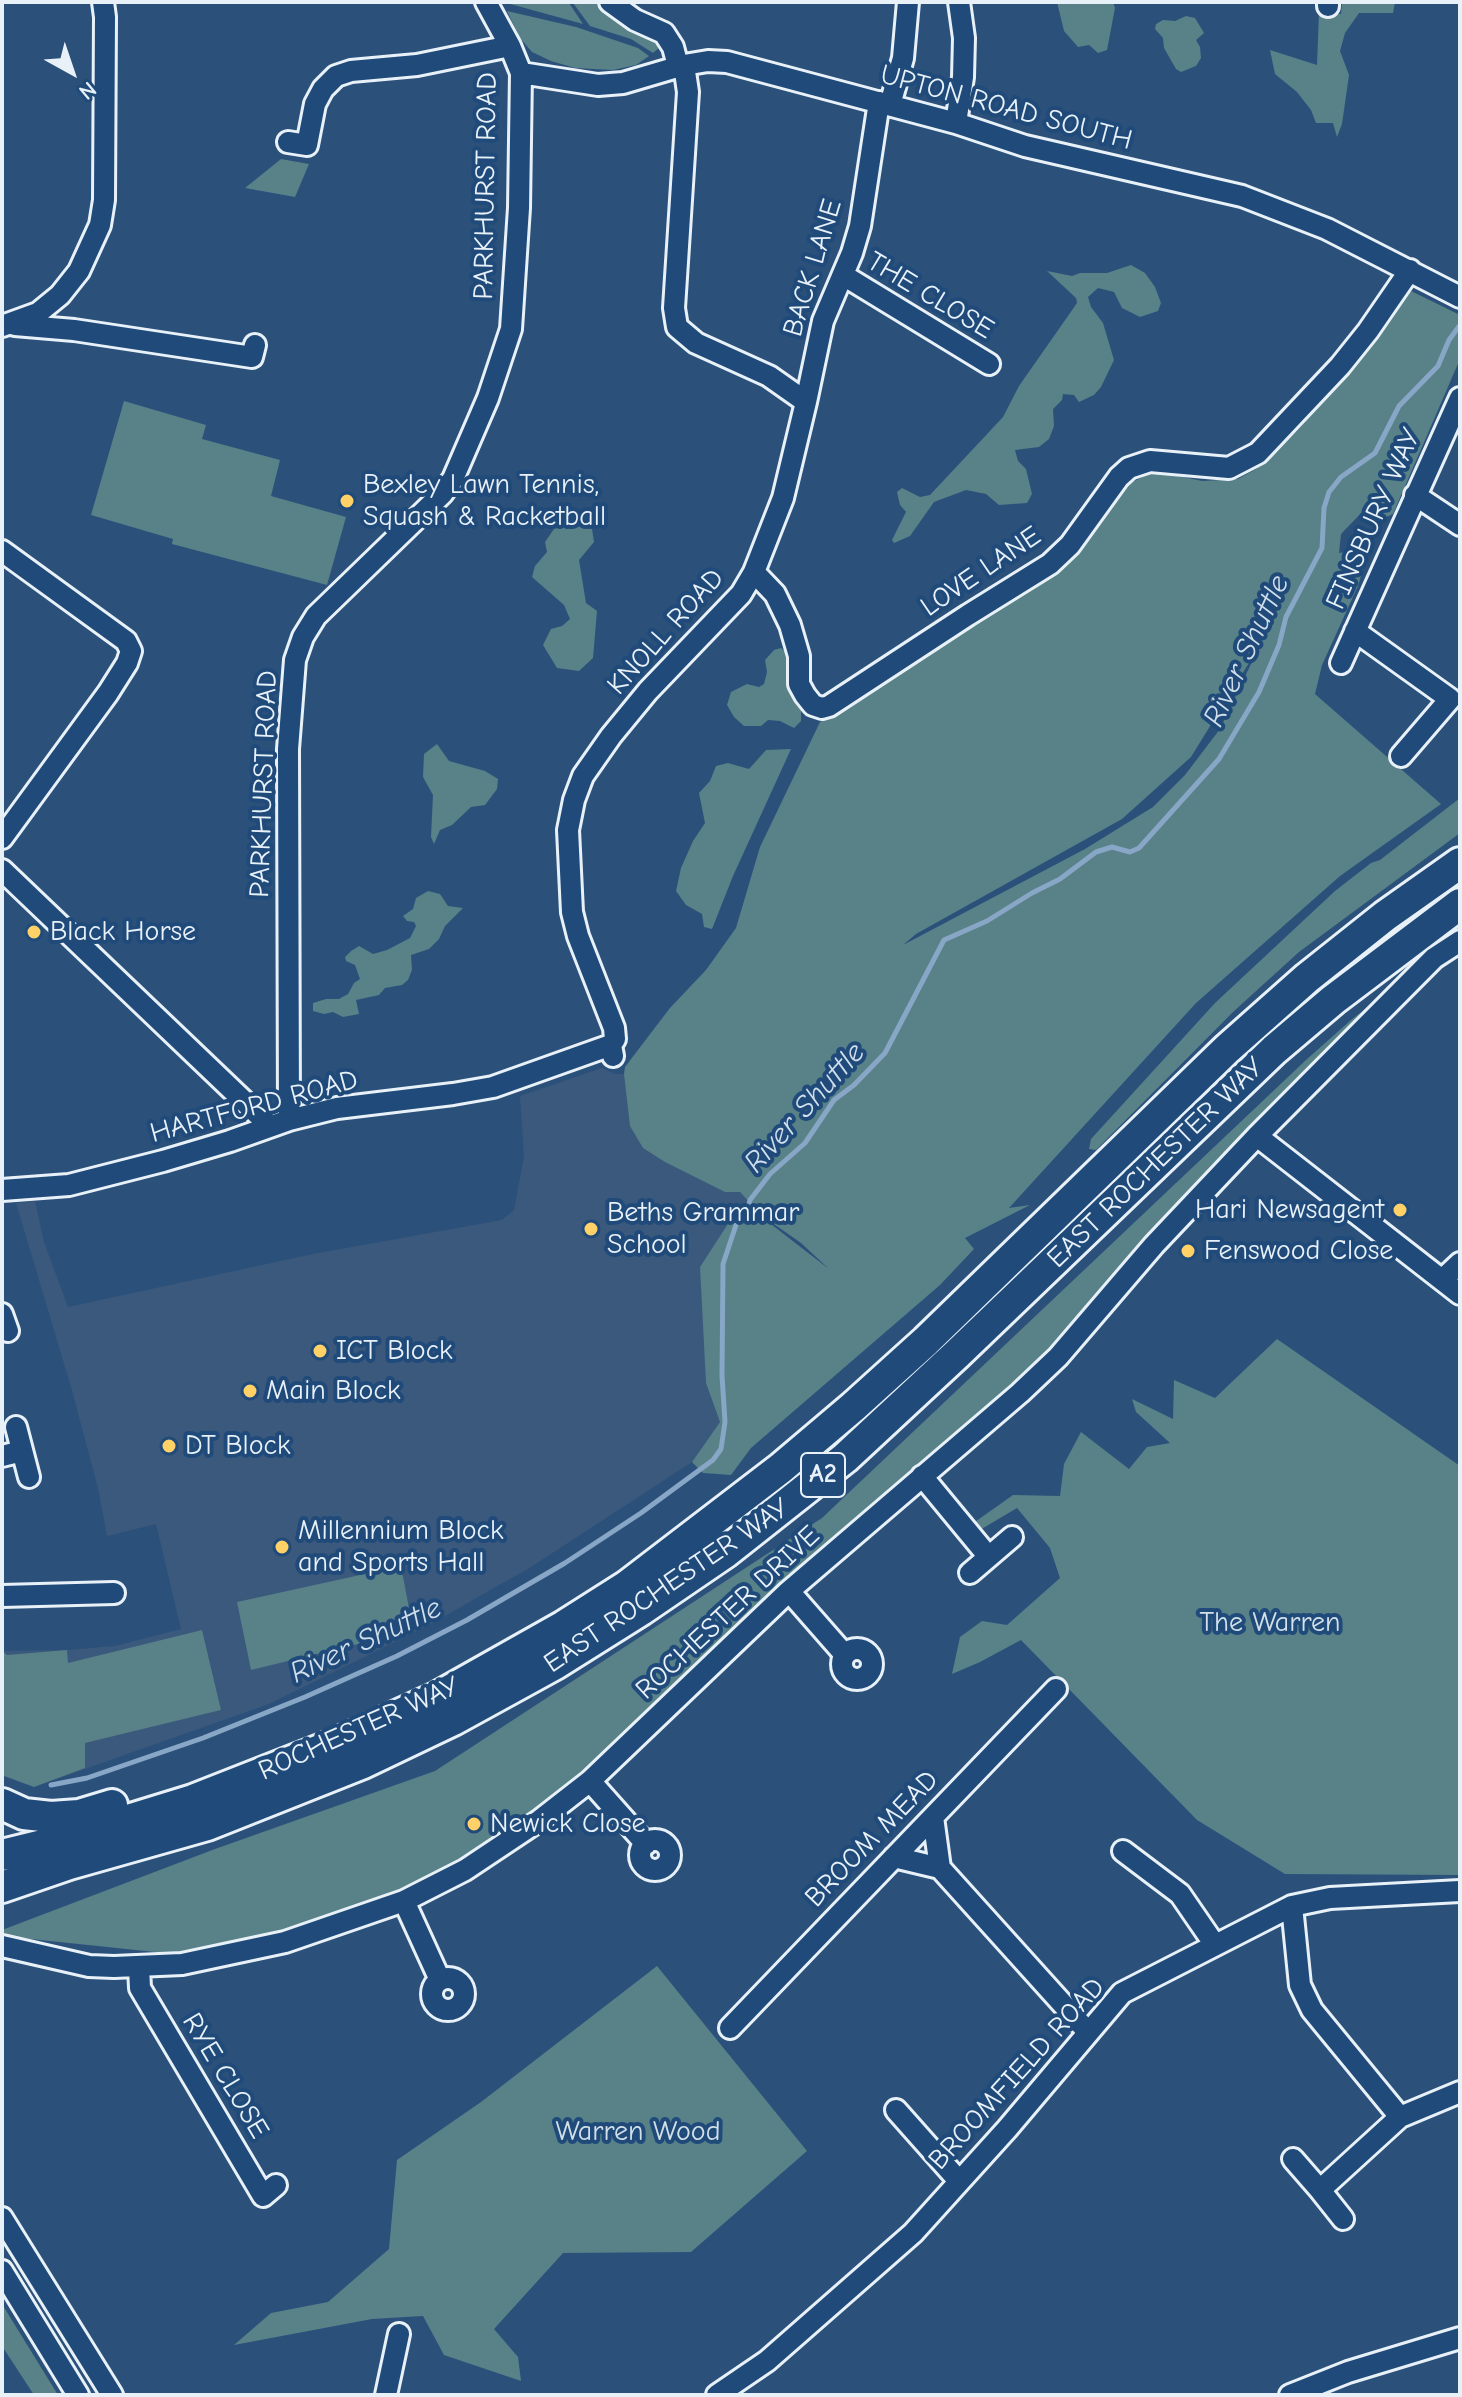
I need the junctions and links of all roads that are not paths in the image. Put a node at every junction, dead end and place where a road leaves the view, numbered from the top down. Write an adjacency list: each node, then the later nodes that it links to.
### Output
1 (103, 2): 14 (street)
2 (486, 2): 6 (street, PARKHURST ROAD)
3 (610, 2): 7 (street)
4 (908, 2): 9 (street, BACK LANE)
5 (959, 2): 10 (street)
6 (510, 46): 8 (street, PARKHURST ROAD); 11 (street)
7 (681, 65): 8 (street, UPTON ROAD SOUTH); 9 (street, UPTON ROAD SOUTH); 21 (street)
8 (521, 73): 36 (street, PARKHURST ROAD)
9 (884, 104): 10 (street, UPTON ROAD SOUTH); 13 (street, BACK LANE)
10 (956, 123): 12 (street, UPTON ROAD SOUTH)
11 (288, 142)
12 (1410, 270): 15 (street, UPTON ROAD SOUTH); 25 (street, LOVE LANE)
13 (843, 275): 19 (street, THE CLOSE); 21 (street, BACK LANE)
14 (60, 295): 16 (street); 17 (street)
15 (1460, 297)
16 (5, 325): 17 (street)
17 (74, 330): 18 (street)
18 (253, 357)
19 (989, 364)
20 (1460, 398): 22 (street, FINSBURY WAY)
21 (806, 402): 25 (street, KNOLL ROAD)
22 (1415, 495): 23 (street); 26 (street, FINSBURY WAY)
23 (1460, 525)
24 (2, 551): 30 (street)
25 (754, 572): 35 (street, KNOLL ROAD)
26 (1355, 631): 27 (street, FINSBURY WAY); 28 (street)
27 (1341, 663)
28 (1455, 703): 29 (street)
29 (1401, 756)
30 (2, 838)
31 (1460, 863): 47 (highway, EAST ROCHESTER WAY / A2)
32 (2, 870): 36 (street)
33 (1460, 904): 62 (highway, EAST ROCHESTER WAY / A2)
34 (1460, 941): 37 (street, ROCHESTER DRIVE)
35 (612, 1050): 36 (street, HARTFORD ROAD)
36 (280, 1123): 38 (street, HARTFORD ROAD)
37 (1257, 1136): 40 (street); 44 (street, ROCHESTER DRIVE)
38 (2, 1190)
39 (1460, 1263): 40 (street)
40 (1443, 1279): 41 (street)
41 (1460, 1294)
42 (16, 1427): 43 (street)
43 (12, 1454): 45 (street)
44 (922, 1476): 48 (street); 50 (street, ROCHESTER DRIVE)
45 (29, 1477)
46 (1012, 1537): 48 (street)
47 (687, 1540): 56 (highway); 60 (highway, ROCHESTER WAY / A2)
48 (988, 1556): 49 (street)
49 (970, 1573)
50 (789, 1591): 53 (street); 55 (street, ROCHESTER DRIVE)
51 (114, 1593): 52 (street)
52 (2, 1596)
53 (845, 1655)
54 (1056, 1689): 57 (street, BROOM MEAD)
55 (590, 1781): 58 (street); 67 (street, ROCHESTER DRIVE)
56 (2, 1804)
57 (933, 1817): 61 (street, BROOM MEAD); 63 (street)
58 (646, 1844)
59 (1123, 1851): 69 (street)
60 (2, 1855)
61 (894, 1857): 63 (street); 73 (street, BROOM MEAD)
62 (69, 1864): 64 (highway, A2); 65 (highway)
63 (940, 1868): 74 (street)
64 (2, 1879)
65 (2, 1887)
66 (1460, 1891): 68 (street, BROOMFIELD ROAD)
67 (404, 1901): 71 (street, ROCHESTER DRIVE); 72 (street)
68 (1292, 1906): 69 (street, BROOMFIELD ROAD); 77 (street)
69 (1215, 1945): 74 (street, BROOMFIELD ROAD)
70 (2, 1946): 71 (street, ROCHESTER DRIVE)
71 (139, 1967): 80 (street, RYE CLOSE)
72 (440, 1980)
73 (730, 2028)
74 (1087, 2031): 79 (street, BROOMFIELD ROAD)
75 (1460, 2092): 77 (street)
76 (896, 2110): 79 (street)
77 (1400, 2117): 81 (street)
78 (1293, 2159): 81 (street)
79 (959, 2181): 90 (street, BROOMFIELD ROAD)
80 (276, 2185)
81 (1320, 2190): 83 (street)
82 (2, 2218): 88 (street)
83 (1343, 2219)
84 (2, 2271): 87 (street)
85 (399, 2334): 89 (street)
86 (1460, 2338): 91 (street)
87 (78, 2395)
88 (112, 2395)
89 (386, 2395)
90 (717, 2395)
91 (1290, 2395)

